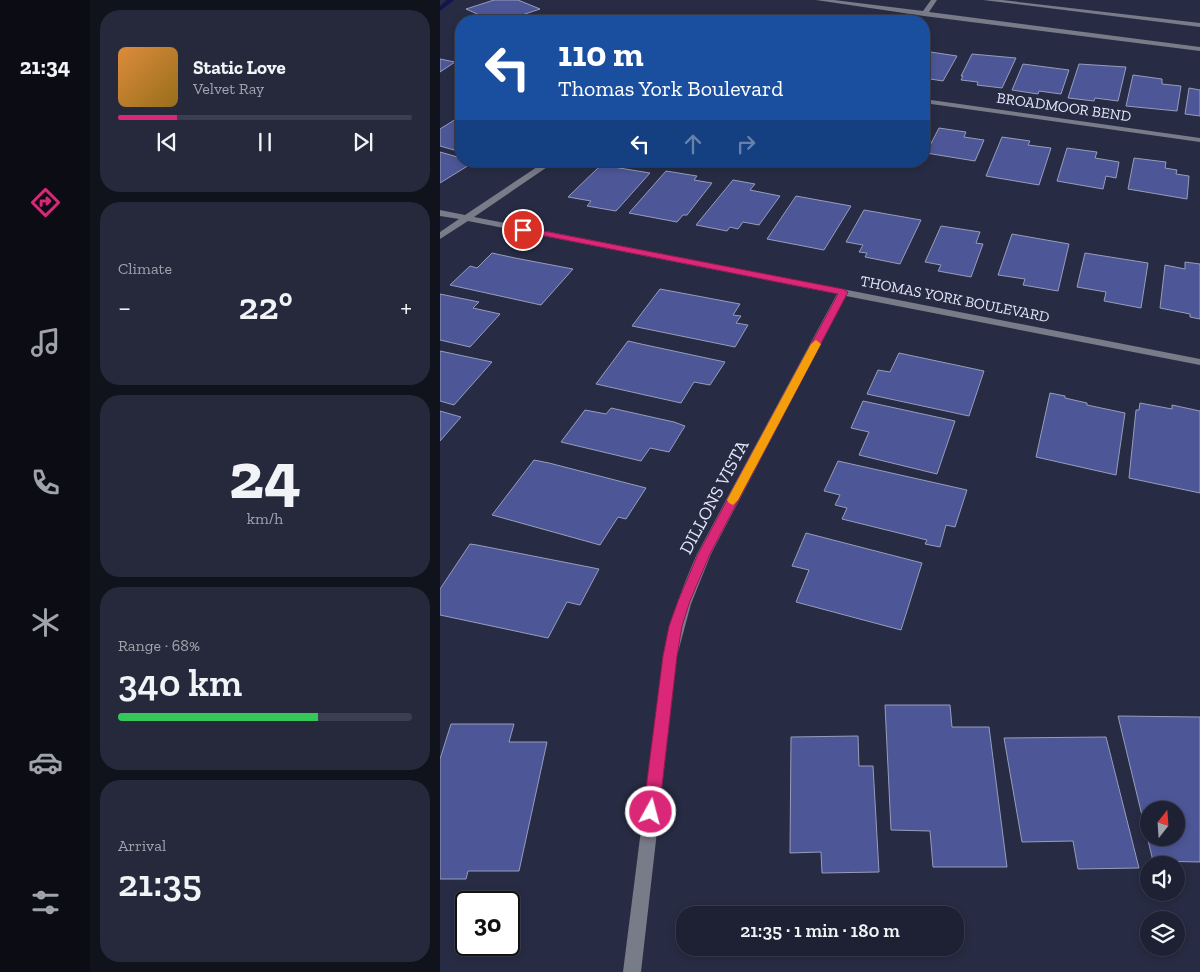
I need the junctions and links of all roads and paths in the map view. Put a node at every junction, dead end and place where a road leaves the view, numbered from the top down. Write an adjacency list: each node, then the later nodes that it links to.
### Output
1 (819, 0): 5 (street)
2 (870, 0): 5 (street)
3 (934, 0): 6 (street)
4 (986, 0): 7 (street)
5 (864, 7): 6 (street)
6 (924, 14): 8 (street)
7 (1200, 25)
8 (1200, 49)
9 (930, 101): 10 (street, BROADMOOR BEND)
10 (1200, 140)
11 (543, 167): 13 (street)
12 (440, 213): 13 (street, THOMAS YORK BOULEVARD)
13 (466, 218): 14 (street); 15 (street, THOMAS YORK BOULEVARD)
14 (440, 236)
15 (843, 292): 16 (street, THOMAS YORK BOULEVARD); 17 (street, DILLONS VISTA)
16 (1200, 362)
17 (632, 972)

